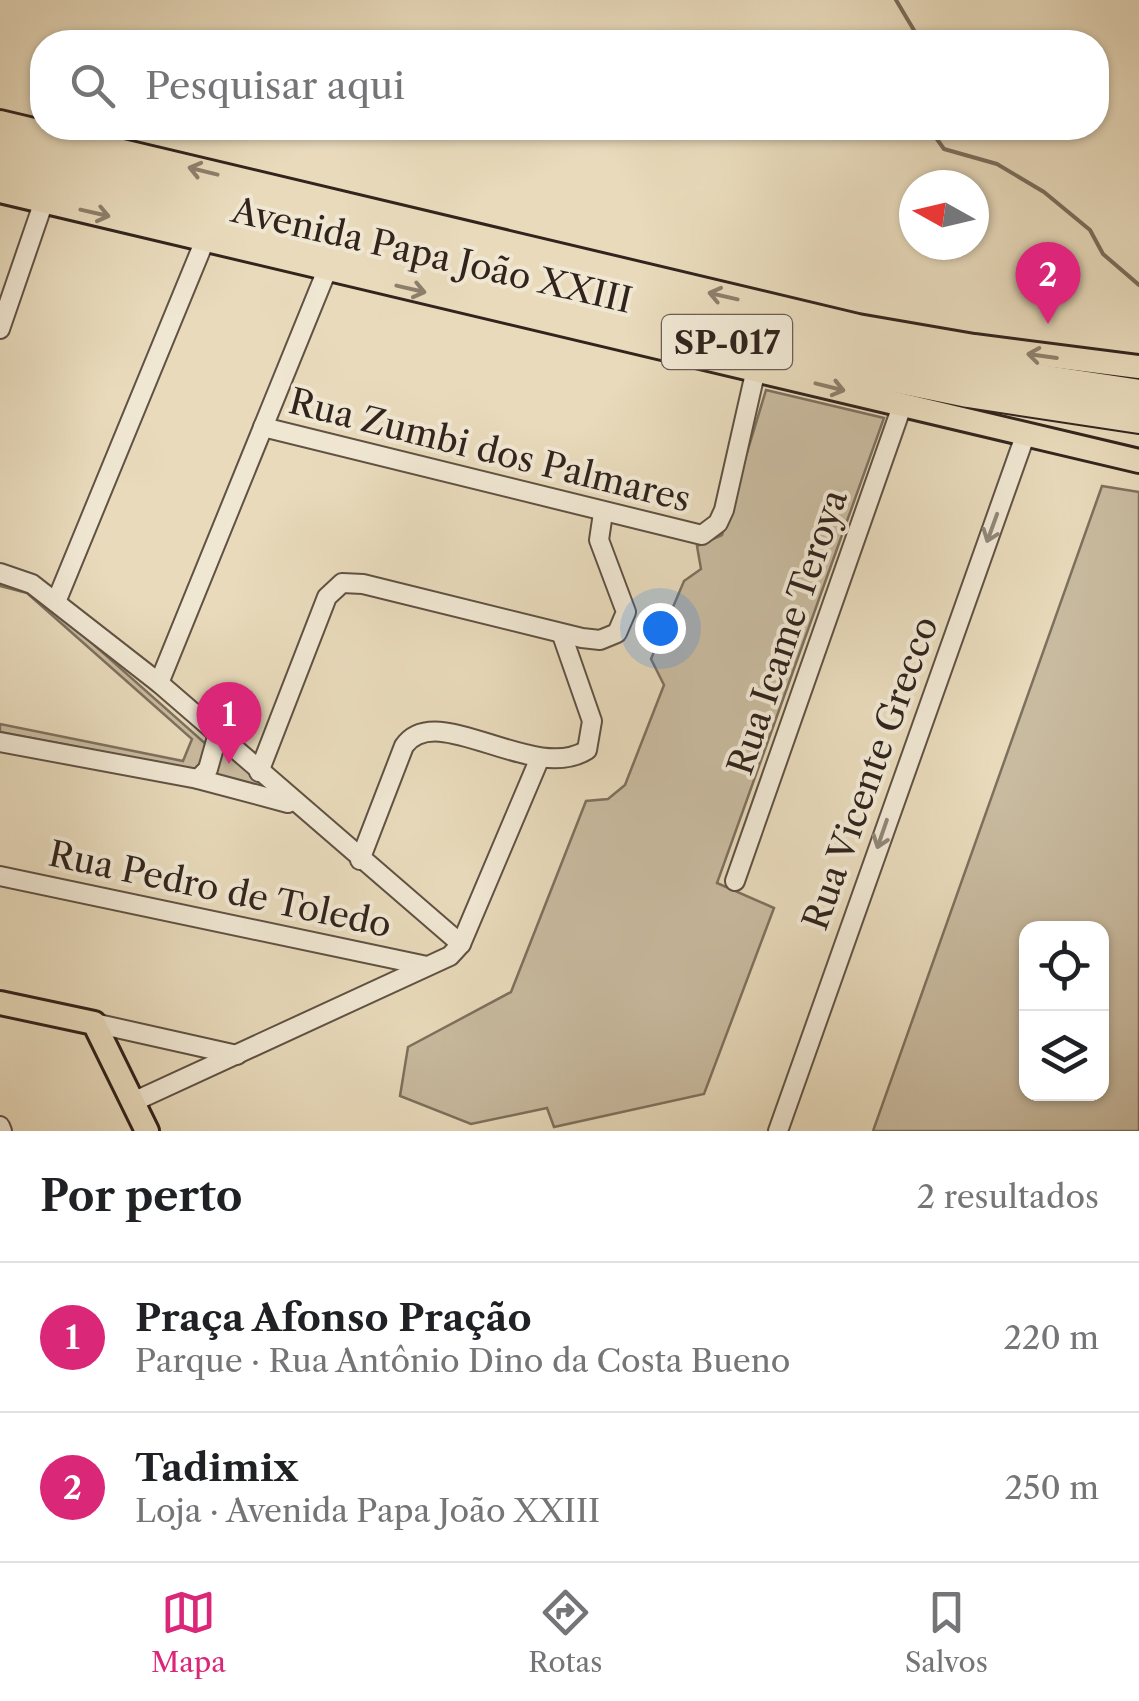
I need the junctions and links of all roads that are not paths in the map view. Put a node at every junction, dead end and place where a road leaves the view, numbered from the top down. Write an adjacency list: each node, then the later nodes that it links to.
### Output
1 (0, 122): 2 (main road, Avenida Papa João XXIII, one-way to 1)
2 (30, 129)
3 (76, 140): 11 (main road, Avenida Papa João XXIII, one-way to 3)
4 (0, 142): 9 (highway, Avenida Papa João XXIII / SP-017)
5 (0, 168): 9 (highway, Avenida Papa João XXIII / SP-017)
6 (0, 191): 7 (main road, Avenida Papa João XXIII)
7 (44, 201): 8 (main road, Avenida Papa João XXIII, one-way to 8); 10 (street)
8 (205, 240): 9 (main road, Avenida Papa João XXIII); 20 (street)
9 (323, 246): 12 (main road, Avenida Papa João XXIII, one-way to 12); 14 (highway, Avenida Papa João XXIII / SP-017); 15 (street)
10 (0, 329)
11 (1139, 366)
12 (756, 369): 13 (main road, Avenida Papa João XXIII, one-way to 13); 18 (street, Rua Zumbi dos Palmares)
13 (902, 406): 16 (main road, Avenida Papa João XXIII); 33 (street, Rua Icame Teroya)
14 (1132, 407)
15 (263, 428): 18 (street, Rua Zumbi dos Palmares); 24 (street)
16 (1025, 436): 17 (main road, Avenida Papa João XXIII); 41 (street, Rua Vicente Grecco, one-way to 41)
17 (1139, 461)
18 (603, 513): 22 (street)
19 (0, 573): 20 (street)
20 (56, 602): 24 (street)
21 (562, 635): 22 (street); 23 (street); 28 (street)
22 (582, 638): 23 (street)
23 (573, 668): 27 (street)
24 (159, 683): 25 (street)
25 (217, 737): 28 (street); 29 (street)
26 (0, 742): 29 (street)
27 (539, 760): 31 (street); 34 (street)
28 (258, 772): 30 (street)
29 (198, 780): 30 (street)
30 (296, 805): 31 (street)
31 (360, 860): 34 (street)
32 (0, 876): 35 (street, Rua Pedro de Toledo)
33 (735, 881)
34 (461, 944): 35 (street)
35 (427, 966): 38 (street)
36 (0, 1002): 37 (main road)
37 (94, 1023): 38 (street); 39 (main road)
38 (237, 1054): 39 (street)
39 (133, 1102): 40 (main road)
40 (147, 1131)
41 (778, 1131)

